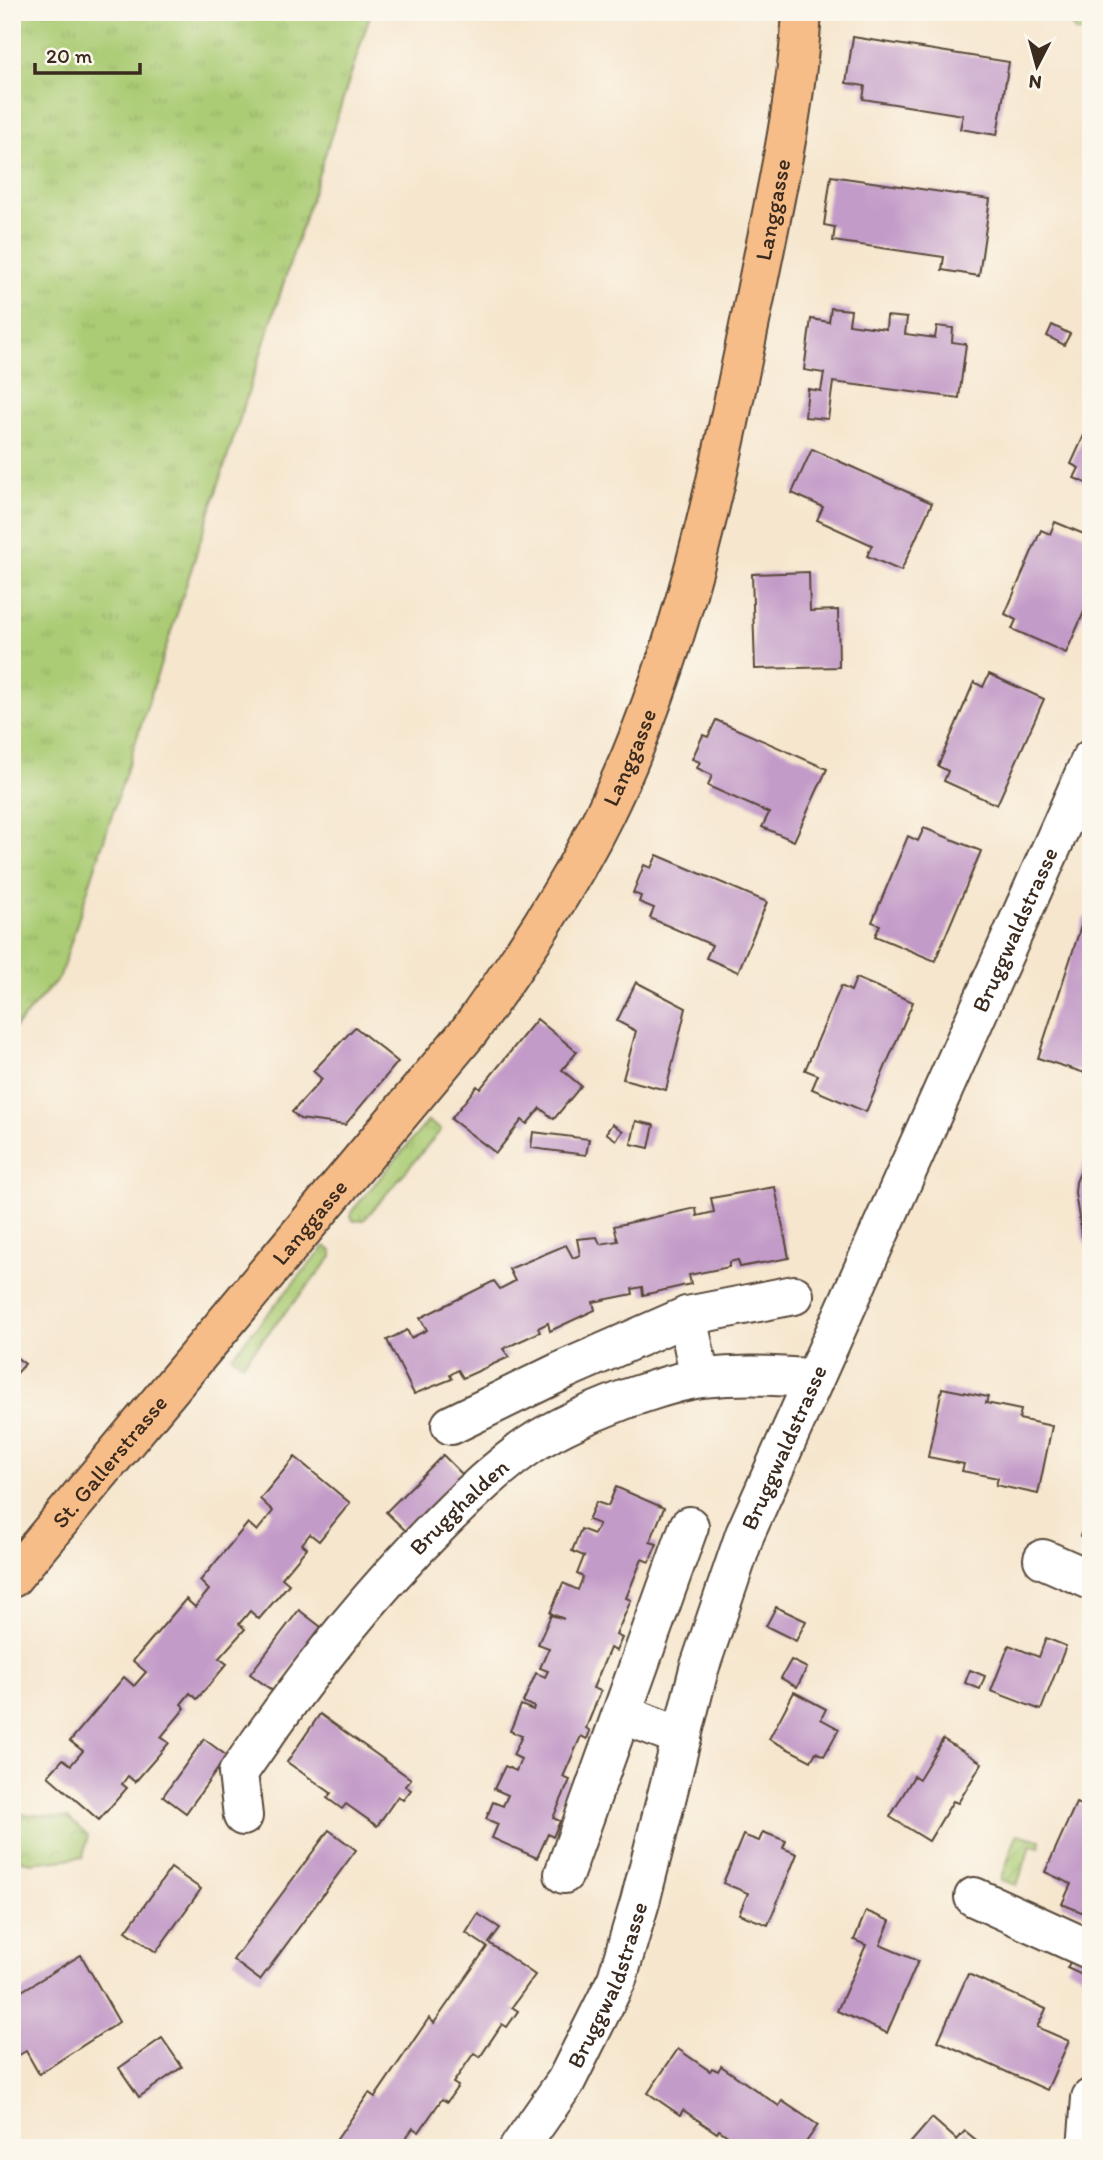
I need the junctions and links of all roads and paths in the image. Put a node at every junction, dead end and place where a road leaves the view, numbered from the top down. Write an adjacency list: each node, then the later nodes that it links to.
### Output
1 (802, 12): 5 (main road, Langgasse)
2 (1091, 759): 7 (street, Bruggwaldstrasse)
3 (794, 1295): 4 (street)
4 (687, 1316): 6 (street); 8 (street)
5 (182, 1376): 11 (main road, St. Gallerstrasse)
6 (701, 1378): 7 (street, Brugghalden); 15 (street, Brugghalden)
7 (814, 1379): 14 (street, Bruggwaldstrasse)
8 (451, 1425)
9 (689, 1525): 13 (street)
10 (1043, 1559): 12 (street)
11 (12, 1578)
12 (1091, 1580)
13 (622, 1714): 14 (street); 16 (street)
14 (682, 1737): 20 (street, Bruggwaldstrasse)
15 (243, 1816)
16 (564, 1874)
17 (974, 1897): 18 (street)
18 (1091, 1950)
19 (1091, 2098): 21 (street)
20 (519, 2148)
21 (1087, 2148)

